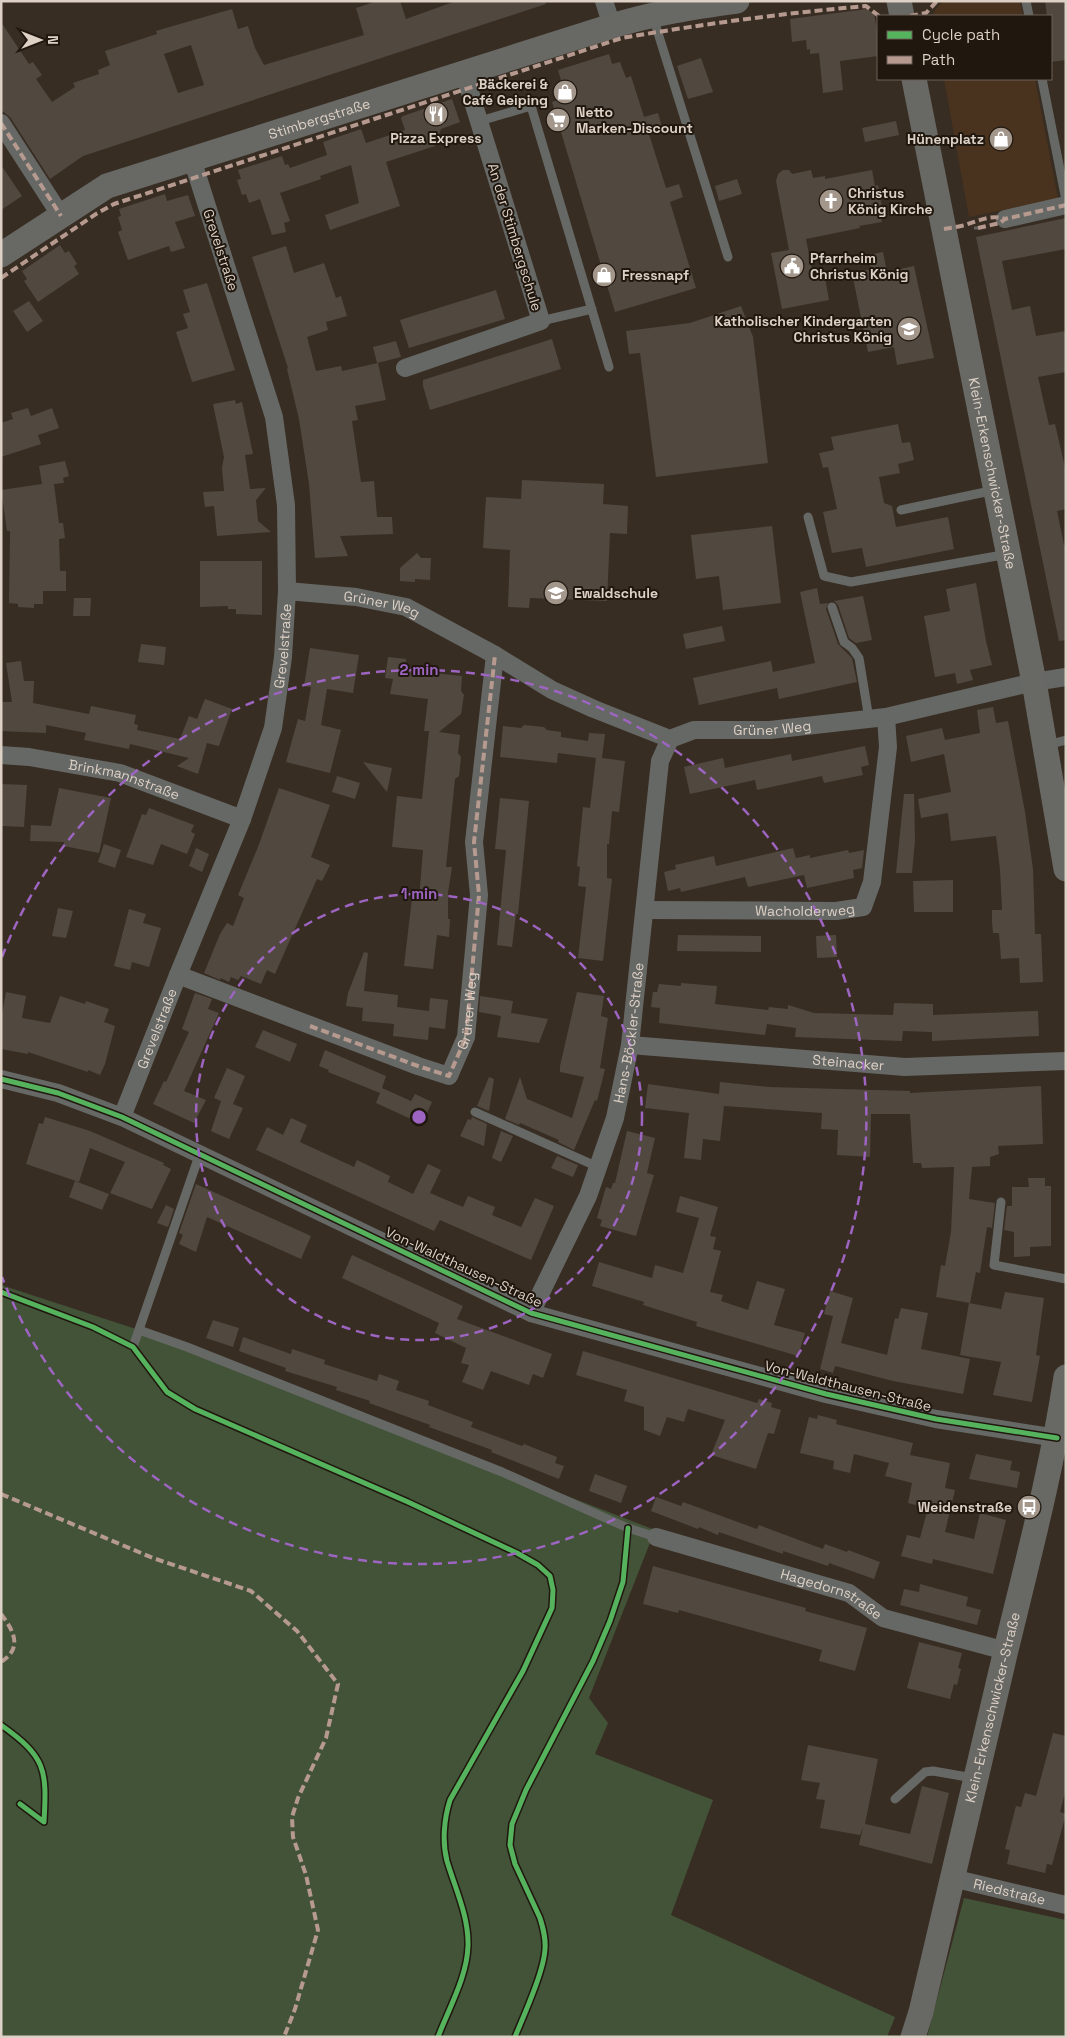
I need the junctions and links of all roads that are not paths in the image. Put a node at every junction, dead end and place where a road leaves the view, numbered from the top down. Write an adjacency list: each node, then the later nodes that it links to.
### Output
1 (604, 1): 9 (street)
2 (736, 1): 5 (street, Stimbergstraße)
3 (899, 1): 7 (street)
4 (1026, 1): 8 (lane)
5 (680, 5): 6 (street, Stimbergstraße)
6 (652, 14): 9 (street, Stimbergstraße); 21 (lane)
7 (902, 15)
8 (1029, 15)
9 (612, 26): 10 (street, Stimbergstraße)
10 (464, 73): 13 (street, An der Stimbergschule); 15 (street, Stimbergstraße)
11 (914, 80): 26 (street, Klein-Erkenschwicker-Straße)
12 (1042, 80): 16 (lane)
13 (480, 122): 22 (lane); 23 (street, An der Stimbergschule)
14 (1, 123): 18 (street)
15 (192, 159): 18 (street, Stimbergstraße); 30 (street, Grevelstraße)
16 (1066, 200)
17 (1066, 205): 19 (street)
18 (61, 216): 20 (street, Stimbergstraße)
19 (1005, 219)
20 (1, 255)
21 (728, 257)
22 (592, 309): 23 (lane); 24 (lane)
23 (541, 322): 25 (street, An der Stimbergschule)
24 (609, 367)
25 (405, 368)
26 (996, 490): 27 (lane); 29 (street, Klein-Erkenschwicker-Straße)
27 (901, 510)
28 (808, 517): 29 (lane)
29 (1008, 554): 34 (street, Klein-Erkenschwicker-Straße)
30 (287, 591): 32 (street, Grüner Weg); 39 (street, Grevelstraße)
31 (832, 607): 35 (lane)
32 (495, 655): 36 (street, Grüner Weg); 42 (street, Grüner Weg)
33 (1066, 677): 34 (street, Grüner Weg)
34 (1034, 682): 35 (street, Grüner Weg); 37 (street, Klein-Erkenschwicker-Straße)
35 (878, 718): 36 (street, Grüner Weg); 41 (street, Wacholderweg)
36 (670, 738): 41 (street, Hans-Böckler-Straße)
37 (1055, 742): 40 (street, Klein-Erkenschwicker-Straße)
38 (1, 755): 39 (street, Brinkmannstraße)
39 (242, 819): 42 (street, Grevelstraße)
40 (1066, 869)
41 (645, 910): 43 (street, Hans-Böckler-Straße)
42 (178, 975): 47 (street, Grevelstraße)
43 (630, 1045): 44 (street, Steinacker); 49 (street, Hans-Böckler-Straße)
44 (1066, 1061)
45 (1, 1079): 47 (street, Von-Waldthausen-Straße)
46 (475, 1112): 49 (lane)
47 (122, 1117): 48 (street, Von-Waldthausen-Straße)
48 (200, 1153): 52 (street, Von-Waldthausen-Straße); 53 (lane)
49 (598, 1167): 52 (street, Hans-Böckler-Straße)
50 (1001, 1202): 51 (lane)
51 (1066, 1279)
52 (531, 1313): 56 (street, Von-Waldthausen-Straße)
53 (139, 1330): 54 (lane); 57 (lane)
54 (133, 1348)
55 (1066, 1377): 56 (street, Klein-Erkenschwicker-Straße)
56 (1057, 1438): 58 (street, Klein-Erkenschwicker-Straße)
57 (656, 1537): 58 (street, Hagedornstraße)
58 (1006, 1651): 59 (street, Klein-Erkenschwicker-Straße)
59 (975, 1779): 60 (lane); 61 (street, Klein-Erkenschwicker-Straße)
60 (895, 1799)
61 (952, 1878): 62 (street, Riedstraße); 63 (street, Klein-Erkenschwicker-Straße)
62 (1066, 1904)
63 (913, 2037)

